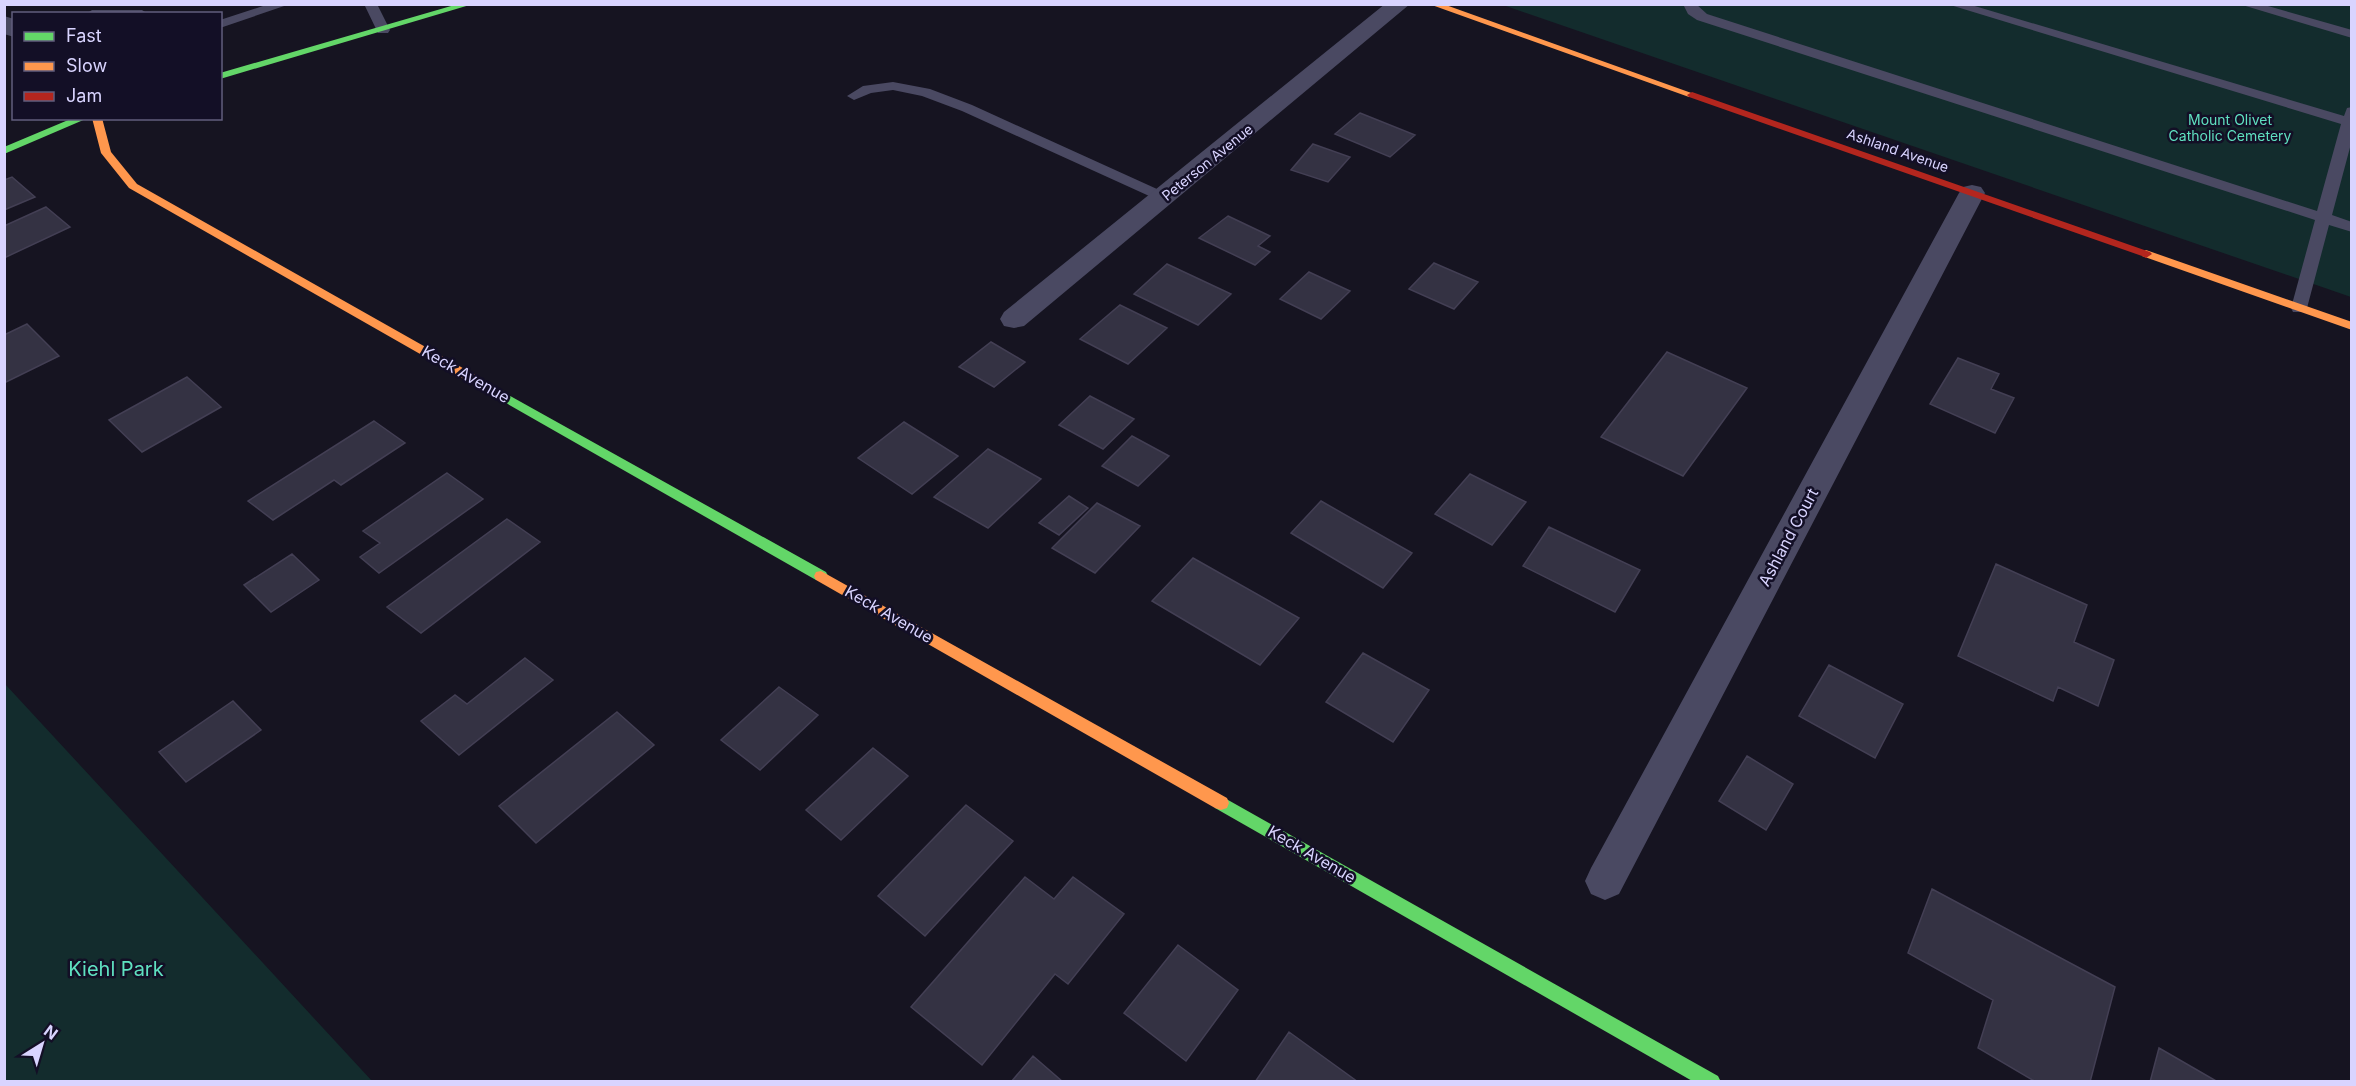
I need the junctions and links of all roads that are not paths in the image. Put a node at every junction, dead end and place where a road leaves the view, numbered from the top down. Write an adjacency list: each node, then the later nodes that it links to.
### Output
1 (123, 4): 10 (lane)
2 (284, 4): 11 (lane)
3 (370, 4): 12 (lane)
4 (469, 4): 12 (street)
5 (1399, 4): 21 (street, Peterson Avenue)
6 (1433, 4): 20 (street, Ashland Avenue)
7 (1689, 4): 22 (lane)
8 (1953, 4): 16 (lane)
9 (2245, 4): 13 (lane)
10 (89, 12)
11 (222, 23)
12 (383, 30): 14 (street)
13 (2352, 34)
14 (222, 75)
15 (854, 96): 21 (lane)
16 (2351, 119): 22 (lane)
17 (78, 120): 19 (street)
18 (98, 120): 28 (street, Keck Avenue)
19 (4, 151)
20 (1972, 193): 24 (street, Ashland Avenue); 27 (street, Ashland Court)
21 (1163, 197): 25 (street, Peterson Avenue)
22 (2323, 218): 23 (lane); 24 (lane)
23 (2352, 227)
24 (2299, 308): 26 (street, Ashland Avenue)
25 (1014, 319)
26 (2352, 326)
27 (1605, 881)
28 (1712, 1082)

